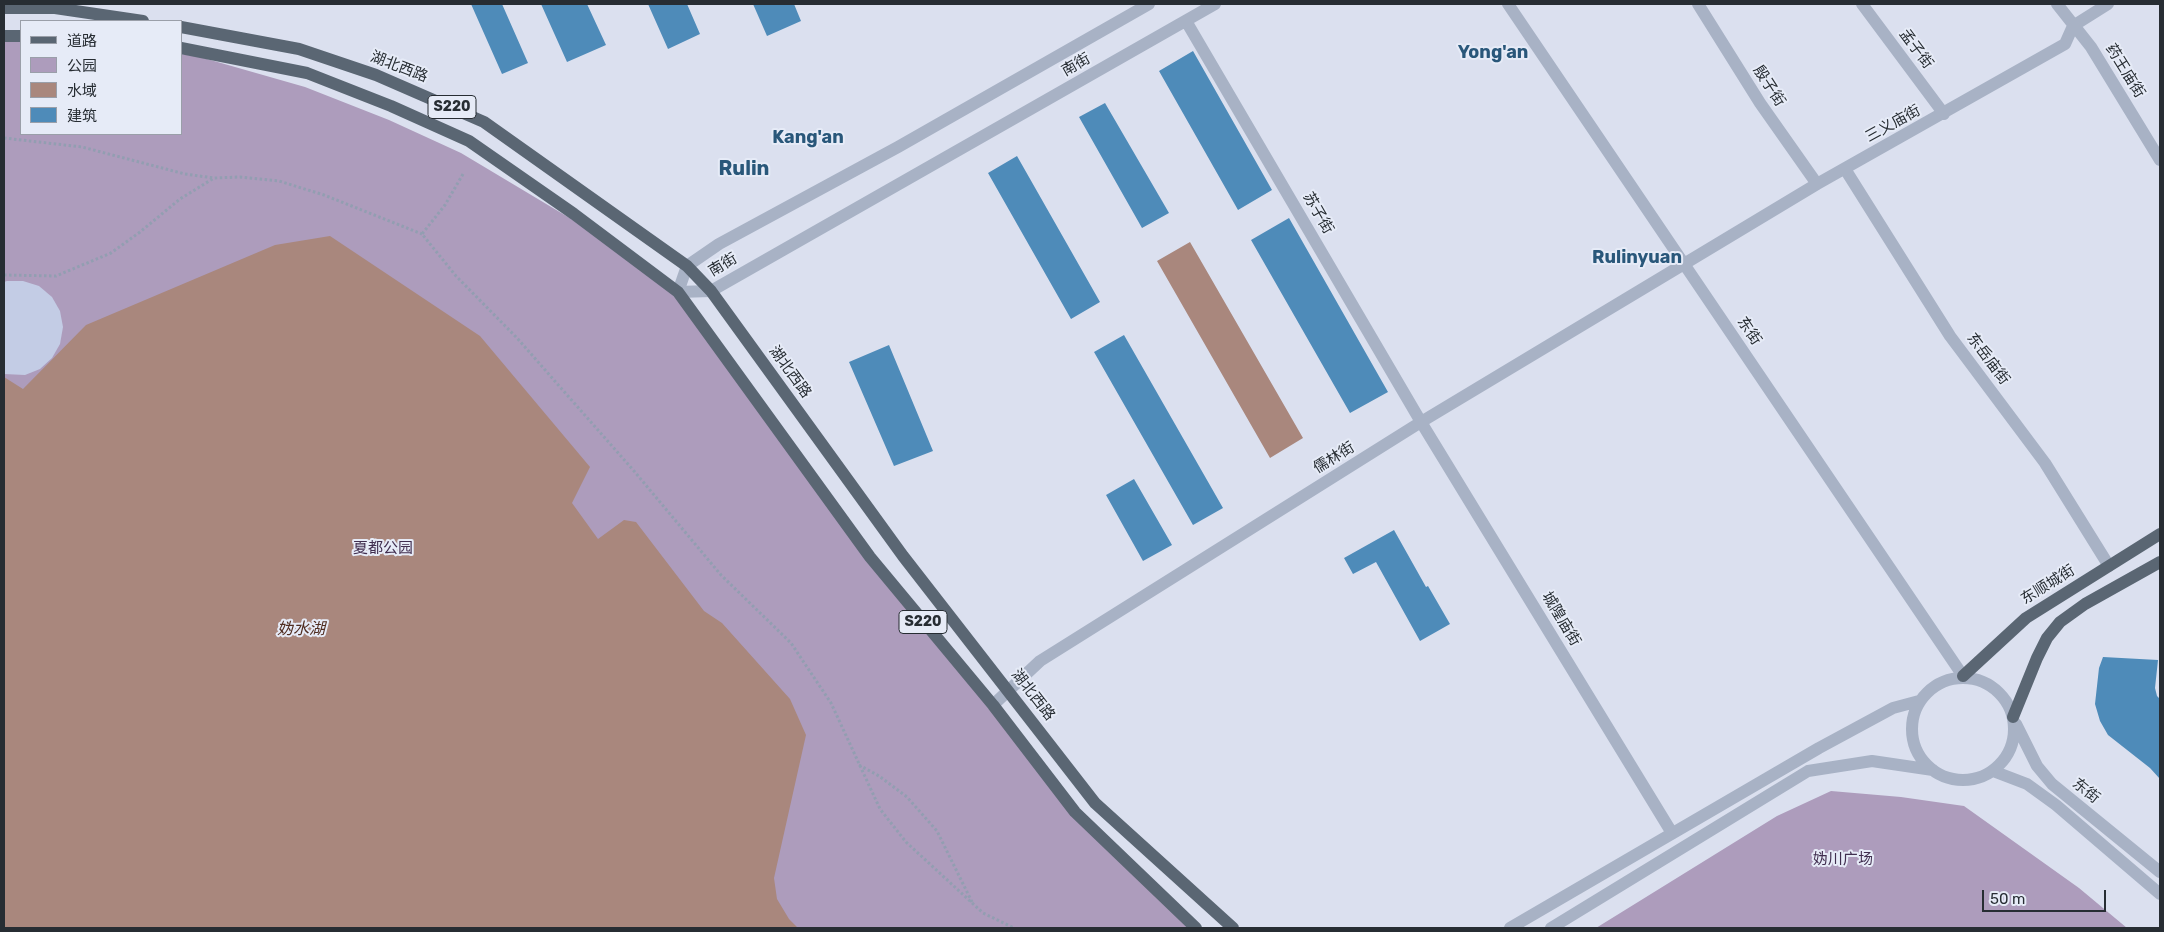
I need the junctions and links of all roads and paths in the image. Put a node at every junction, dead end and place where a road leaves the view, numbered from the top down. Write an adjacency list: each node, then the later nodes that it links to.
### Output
1 (1149, 4): 25 (street, 南街)
2 (1215, 4): 10 (street, 南街)
3 (1508, 4): 24 (street, 东街)
4 (1698, 4): 22 (street, 殷子街)
5 (1862, 4): 16 (street, 孟子街)
6 (2056, 4): 11 (street, 药王庙街)
7 (2108, 4): 11 (street, 三义庙街)
8 (4, 8): 9 (main road)
9 (136, 20)
10 (1186, 21): 27 (street, 南街); 29 (street, 苏子街)
11 (2073, 26): 16 (street, 三义庙街); 18 (street, 药王庙街)
12 (182, 27): 25 (main road, 湖北西路 / S220)
13 (4, 36): 14 (main road)
14 (20, 36)
15 (182, 48): 28 (main road, S220)
16 (1944, 114): 19 (street, 三义庙街)
17 (4, 138): 21 (path)
18 (2160, 160)
19 (1845, 169): 22 (street, 三义庙街); 32 (street, 东岳庙街)
20 (463, 174): 23 (path)
21 (214, 178): 23 (path); 26 (path)
22 (1817, 184): 24 (street, 三义庙街)
23 (422, 234): 38 (path)
24 (1684, 264): 29 (street, 儒林街); 33 (street, 东街)
25 (686, 266): 27 (main road, 湖北西路 / S220); 28 (street, 南街)
26 (4, 275)
27 (711, 291): 28 (street, 南街); 34 (main road, 湖北西路 / S220)
28 (678, 292): 36 (main road, S220)
29 (1421, 422): 34 (street, 儒林街); 41 (street, 城隍庙街)
30 (2160, 534): 32 (main road, 东顺城街)
31 (2160, 562): 37 (main road)
32 (2109, 566): 33 (main road, 东顺城街)
33 (1963, 676): 35 (street); 37 (street)
34 (1009, 690): 36 (street, 儒林街); 47 (main road, 湖北西路 / S220)
35 (1919, 701): 39 (street); 41 (street)
36 (993, 705): 46 (main road, S220)
37 (2013, 717): 40 (street); 42 (street, 东街)
38 (859, 765): 44 (path); 44 (path)
39 (1932, 770): 40 (street); 49 (street)
40 (1993, 771): 43 (street, 东街)
41 (1672, 833): 48 (street)
42 (2160, 872)
43 (2160, 894)
44 (973, 904): 45 (path)
45 (1014, 928)
46 (1196, 928)
47 (1233, 928)
48 (1510, 928)
49 (1551, 928)

